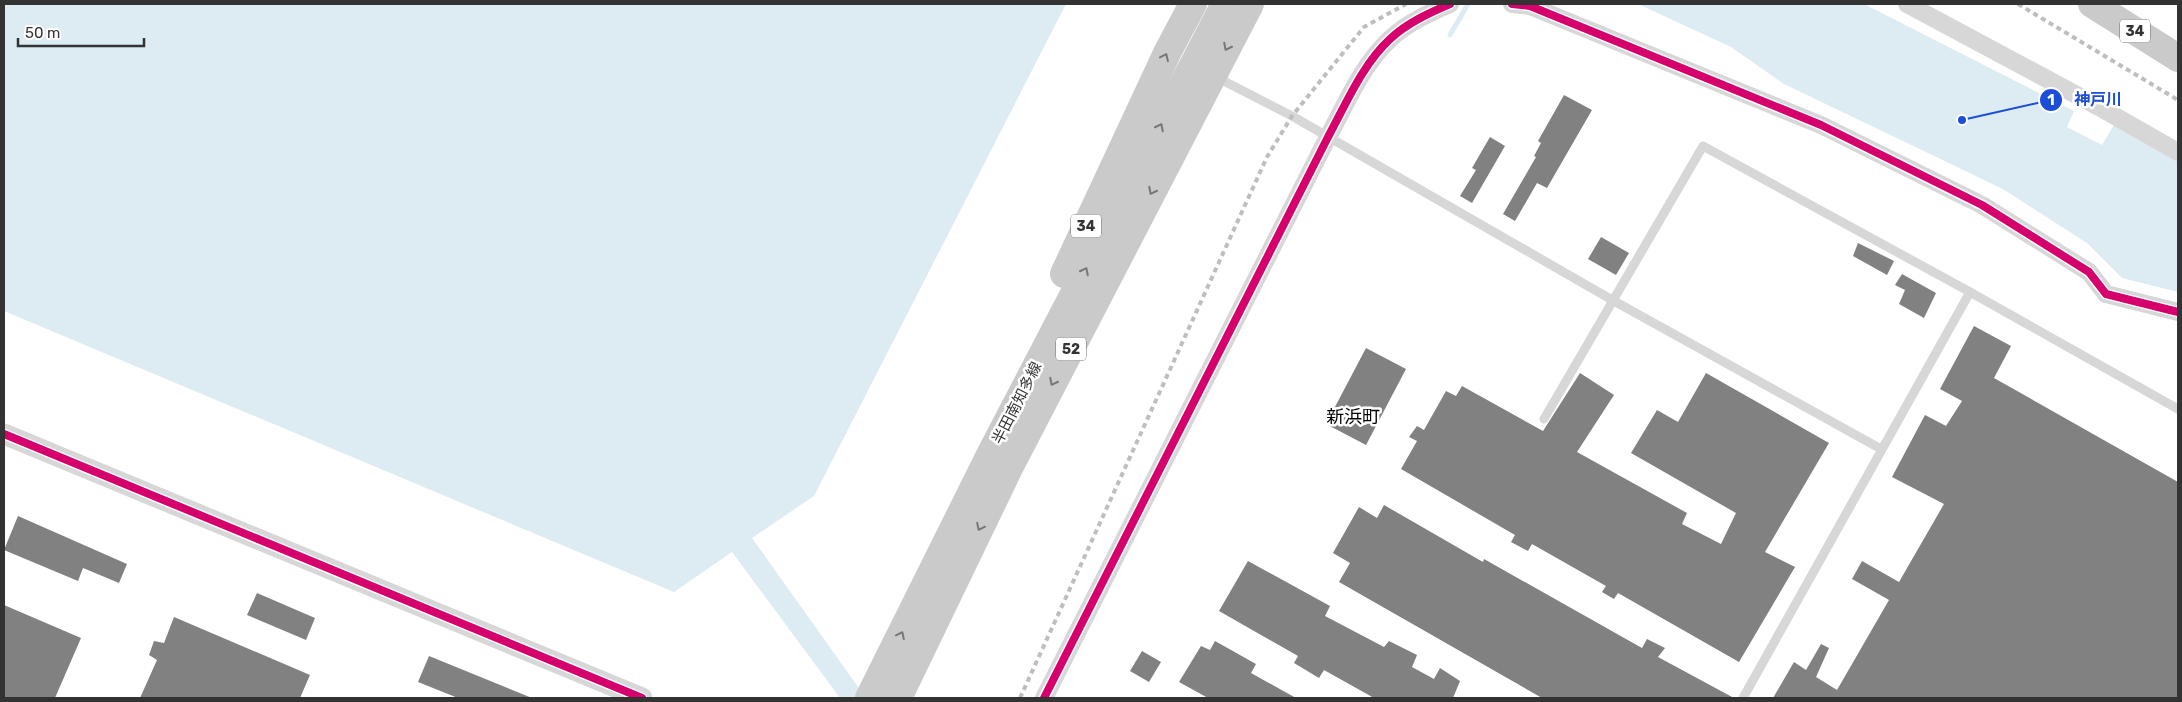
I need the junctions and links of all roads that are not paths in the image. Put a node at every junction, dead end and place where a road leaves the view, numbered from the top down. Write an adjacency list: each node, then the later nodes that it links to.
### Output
1 (1192, 4): 23 (main road, 34, one-way to 1)
2 (1225, 4): 13 (main road, 半田南知多線 / 52)
3 (1250, 4): 13 (main road, 半田南知多線 / 52, one-way to 13)
4 (1450, 4): 14 (street)
5 (1512, 4): 18 (street)
6 (1907, 4): 15 (street)
7 (2092, 4): 12 (main road, 34)
8 (2118, 4): 10 (main road, 34)
9 (2123, 4): 10 (main road, 34)
10 (2145, 20): 11 (main road, 34)
11 (2178, 41)
12 (2178, 58)
13 (1202, 70): 14 (lane); 23 (main road, 半田南知多線 / 52, one-way to 13); 24 (main road, 半田南知多線 / 52, one-way to 24)
14 (1328, 137): 17 (lane); 26 (street)
15 (2178, 152)
16 (1970, 292): 17 (lane); 19 (lane); 22 (lane)
17 (1614, 301): 20 (lane); 22 (lane)
18 (2178, 312)
19 (2178, 409)
20 (1544, 419)
21 (4, 434): 25 (street)
22 (1881, 450): 27 (lane)
23 (991, 454): 24 (main road, 半田南知多線 / 52, one-way to 23)
24 (886, 693)
25 (642, 698)
26 (1044, 698)
27 (1743, 698)

